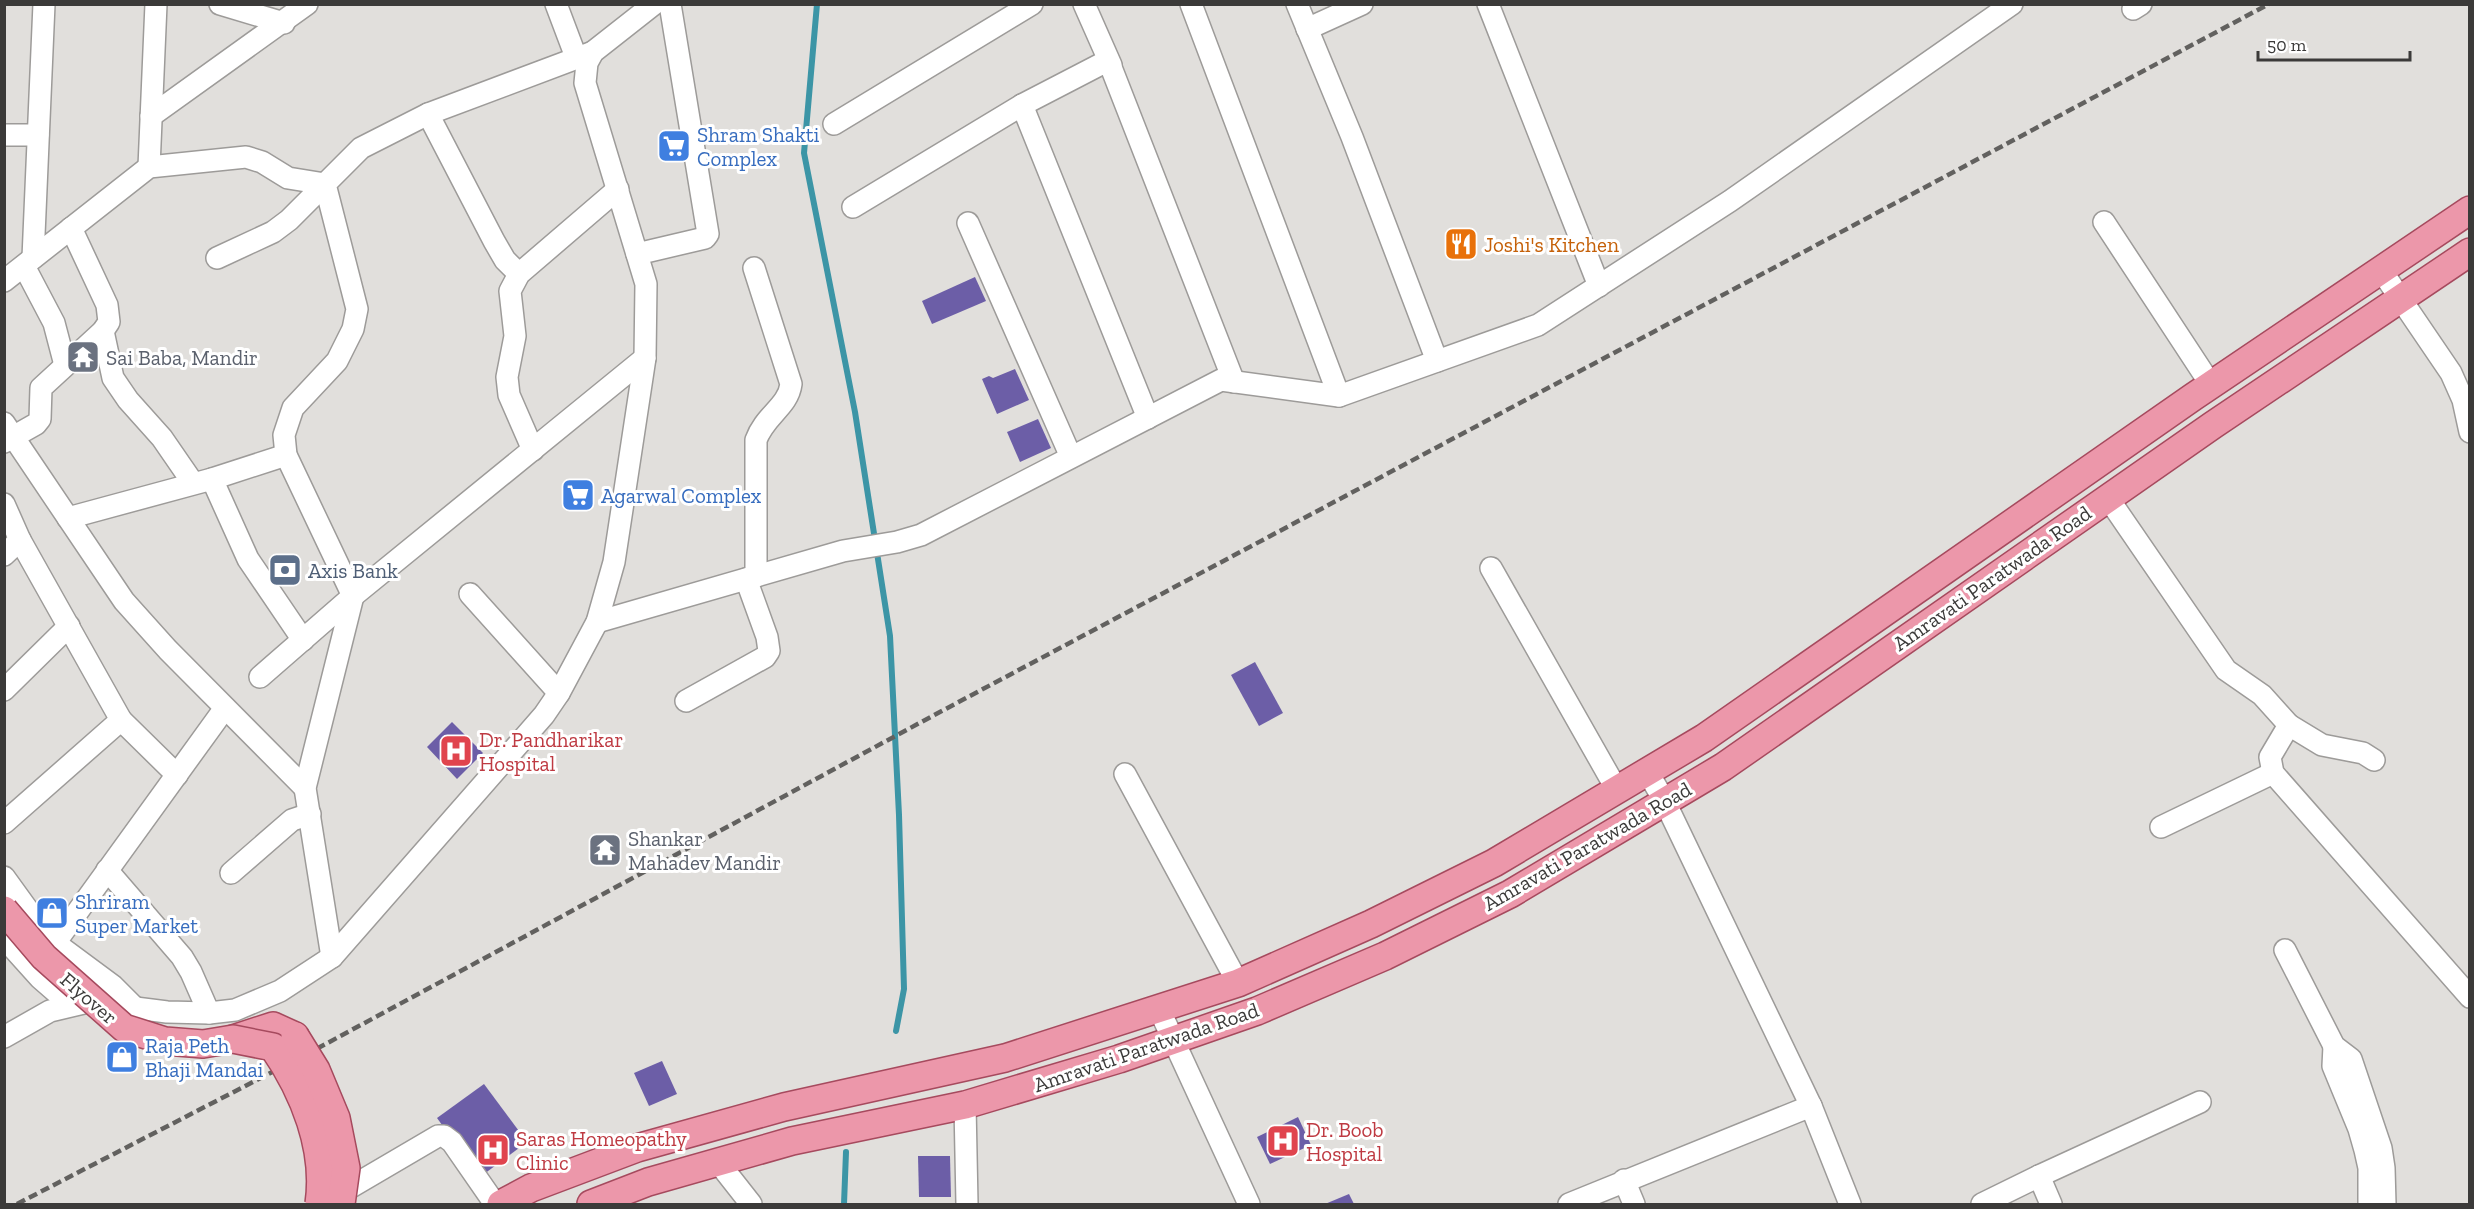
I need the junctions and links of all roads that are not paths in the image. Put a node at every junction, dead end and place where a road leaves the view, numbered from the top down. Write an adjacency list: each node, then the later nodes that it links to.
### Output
1 (44, 4): 24 (street)
2 (156, 4): 21 (street)
3 (220, 4): 15 (street)
4 (307, 4): 15 (street)
5 (556, 4): 17 (street)
6 (654, 4): 17 (street)
7 (670, 4): 34 (street)
8 (1032, 4): 22 (street)
9 (1084, 4): 18 (street)
10 (1191, 4): 49 (street)
11 (1297, 4): 16 (street)
12 (1362, 4): 16 (street)
13 (1488, 4): 41 (street)
14 (2012, 4): 41 (street)
15 (284, 23): 21 (street)
16 (1307, 29): 45 (street)
17 (585, 55): 20 (street); 27 (street)
18 (1111, 65): 19 (street); 47 (street)
19 (1022, 105): 28 (street); 50 (street)
20 (428, 114): 26 (street); 39 (street)
21 (151, 117): 25 (street)
22 (834, 124)
23 (4, 135): 24 (street)
24 (38, 135): 36 (street)
25 (149, 167): 26 (street); 32 (street)
26 (324, 184): 35 (street); 54 (street)
27 (618, 189): 34 (street); 39 (street)
28 (853, 207)
29 (2469, 210): 38 (main road)
30 (2104, 222): 48 (street)
31 (968, 223): 55 (street)
32 (71, 228): 36 (street); 43 (street)
33 (2469, 252): 42 (main road, Amravati Paratwada Road)
34 (637, 254): 44 (street)
35 (217, 258)
36 (29, 262): 40 (street); 46 (street)
37 (754, 268): 63 (street)
38 (2381, 270): 42 (street); 48 (main road)
39 (519, 274): 53 (street)
40 (4, 281)
41 (1599, 286): 45 (street)
42 (2401, 298): 51 (street); 57 (main road, Amravati Paratwada Road)
43 (103, 331): 46 (street); 56 (street)
44 (645, 358): 53 (street); 66 (street)
45 (1437, 361): 49 (street)
46 (65, 365): 52 (street)
47 (1234, 382): 49 (street); 50 (street)
48 (2211, 385): 77 (main road)
49 (1339, 396)
50 (1148, 418): 55 (street)
51 (2469, 432)
52 (7, 434): 59 (street)
53 (533, 450): 65 (street)
54 (286, 455): 56 (street); 65 (street)
55 (1071, 457): 63 (street)
56 (203, 481): 59 (street); 68 (street)
57 (2108, 498): 75 (street); 83 (main road, Amravati Paratwada Road)
58 (4, 504): 60 (street)
59 (68, 519): 73 (street)
60 (20, 540): 61 (street); 67 (street)
61 (4, 555)
62 (1491, 568): 82 (street)
63 (751, 577): 66 (street); 72 (street)
64 (470, 594): 71 (street)
65 (353, 596): 68 (street); 81 (street)
66 (597, 622): 71 (street)
67 (69, 626): 70 (street); 74 (street)
68 (303, 640): 69 (street)
69 (260, 676)
70 (4, 690)
71 (559, 693): 94 (street)
72 (686, 701)
73 (225, 708): 79 (street); 81 (street)
74 (121, 720): 79 (street); 85 (street)
75 (2289, 725): 76 (street); 78 (street)
76 (2374, 760)
77 (1647, 771): 82 (main road); 83 (street)
78 (2272, 773): 86 (street); 96 (street)
79 (177, 774): 87 (street)
80 (1125, 774): 95 (street)
81 (305, 788): 84 (street)
82 (1617, 790): 95 (main road)
83 (1665, 802): 103 (main road, Amravati Paratwada Road); 108 (street)
84 (309, 814): 88 (street); 94 (street)
85 (4, 824)
86 (2161, 827)
87 (107, 870): 92 (street); 100 (street)
88 (231, 873)
89 (4, 877): 92 (street)
90 (4, 910): 102 (main road, Flyover, bridge)
91 (4, 938): 97 (street)
92 (55, 943): 98 (street)
93 (2285, 950): 104 (street)
94 (332, 957): 100 (street)
95 (1238, 983): 99 (main road)
96 (2469, 997)
97 (71, 1005): 98 (street); 101 (street)
98 (133, 1006): 100 (street)
99 (1159, 1009): 103 (street); 105 (main road)
100 (209, 1013)
101 (4, 1036)
102 (233, 1039): 112 (main road, Flyover, bridge); 113 (main road, Flyover, bridge)
103 (1174, 1040): 106 (main road, Amravati Paratwada Road); 120 (street)
104 (2334, 1046): 126 (street); 127 (street)
105 (1005, 1058): 106 (main road); 115 (main road)
106 (966, 1092): 109 (main road); 116 (main road); 119 (street)
107 (2200, 1102): 110 (street)
108 (1811, 1106): 111 (street); 123 (street)
109 (718, 1162): 117 (main road); 118 (street)
110 (2039, 1176): 124 (street); 125 (street)
111 (1624, 1180): 121 (street); 122 (street)
112 (320, 1204): 114 (street)
113 (341, 1204)
114 (495, 1204)
115 (501, 1204)
116 (541, 1204)
117 (591, 1204)
118 (751, 1204)
119 (967, 1204)
120 (1249, 1204)
121 (1569, 1204)
122 (1634, 1204)
123 (1850, 1204)
124 (1982, 1204)
125 (2051, 1204)
126 (2369, 1204)
127 (2385, 1204)

